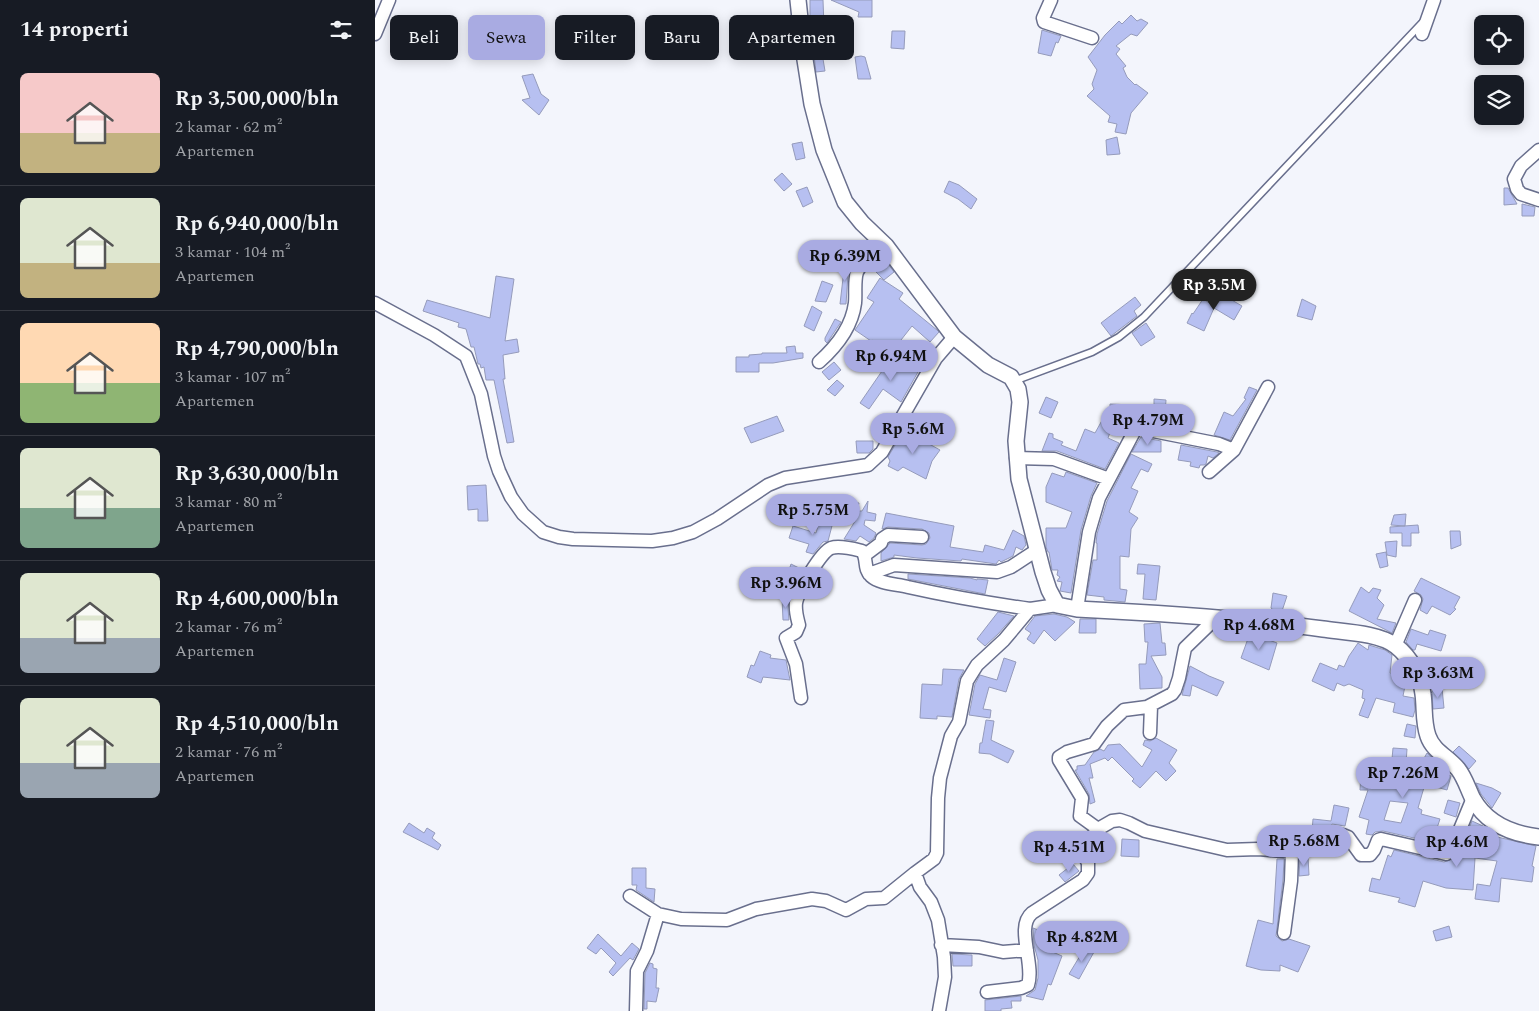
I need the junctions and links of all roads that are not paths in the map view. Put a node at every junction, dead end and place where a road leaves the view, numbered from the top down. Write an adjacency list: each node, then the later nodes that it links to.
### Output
1 (389, 0): 6 (street)
2 (798, 0): 11 (street)
3 (1051, 0): 8 (street)
4 (1434, 0): 5 (street)
5 (1429, 16): 7 (street); 15 (lane)
6 (375, 34)
7 (1422, 34)
8 (1092, 38)
9 (1539, 150): 10 (street)
10 (1539, 200)
11 (886, 246): 13 (street); 14 (street)
12 (375, 303): 13 (street)
13 (954, 337): 15 (street)
14 (819, 362)
15 (1014, 381): 18 (street)
16 (1268, 387): 17 (street)
17 (1234, 450): 19 (street); 20 (street)
18 (1016, 458): 20 (street); 22 (street)
19 (1209, 472)
20 (1109, 479): 28 (street)
21 (922, 537): 23 (street)
22 (1037, 550): 24 (street); 26 (street)
23 (865, 555): 24 (street); 31 (street)
24 (869, 574): 27 (street)
25 (1415, 600): 30 (street)
26 (1057, 605): 27 (street); 28 (street)
27 (1030, 609): 38 (street)
28 (1077, 609): 29 (street)
29 (1217, 617): 30 (street); 32 (street)
30 (1395, 646): 34 (street)
31 (801, 698)
32 (1151, 706): 33 (street); 35 (street)
33 (1150, 733)
34 (1473, 798): 36 (street); 37 (street)
35 (1098, 829): 37 (street); 43 (street)
36 (1539, 837)
37 (1293, 852): 41 (street)
38 (915, 873): 40 (street); 42 (street)
39 (630, 896): 40 (street)
40 (658, 914): 45 (street)
41 (1285, 933)
42 (941, 945): 43 (street); 46 (street)
43 (1027, 950): 44 (street)
44 (987, 992)
45 (636, 1011)
46 (939, 1011)

